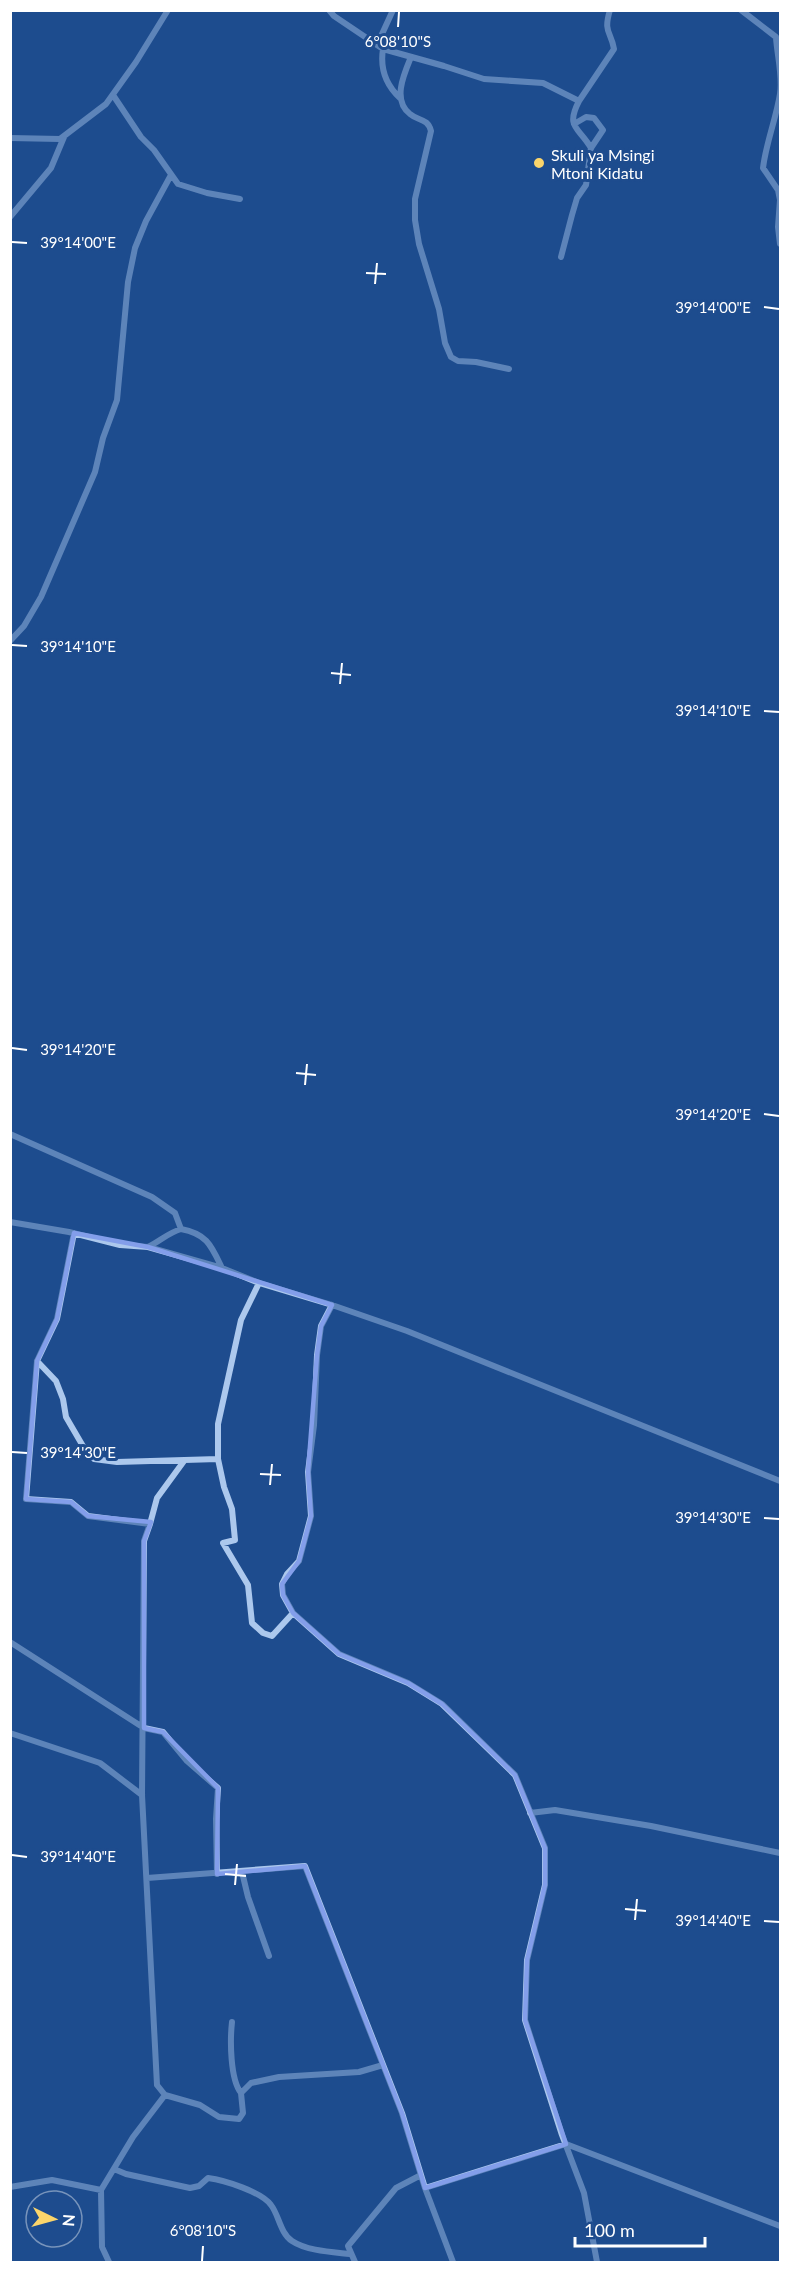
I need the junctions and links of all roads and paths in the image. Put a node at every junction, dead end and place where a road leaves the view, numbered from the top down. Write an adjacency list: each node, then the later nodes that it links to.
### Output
1 (168, 10): 10 (street)
2 (329, 10): 7 (street)
3 (393, 10): 7 (street)
4 (610, 10): 12 (street)
5 (741, 10): 6 (street)
6 (778, 38): 20 (street)
7 (377, 45): 8 (street)
8 (383, 49): 9 (street); 11 (street)
9 (411, 57): 11 (street); 12 (street)
10 (113, 94): 14 (street); 17 (street)
11 (400, 98): 22 (street)
12 (579, 101): 13 (street)
13 (574, 124): 16 (street); 16 (street)
14 (64, 137): 15 (street); 19 (street)
15 (10, 138)
16 (591, 148): 21 (street)
17 (171, 175): 18 (street); 23 (street)
18 (240, 199)
19 (10, 217)
20 (780, 244)
21 (561, 257)
22 (509, 369)
23 (10, 641)
24 (10, 1134): 26 (street)
25 (10, 1222): 27 (street)
26 (181, 1229): 28 (street); 29 (street)
27 (74, 1233): 28 (street); 32 (street)
28 (148, 1247): 29 (street)
29 (222, 1268): 30 (street)
30 (259, 1283): 31 (street); 33 (street)
31 (332, 1305): 35 (street); 37 (street)
32 (37, 1361): 34 (street); 36 (street)
33 (218, 1459): 34 (street); 37 (street)
34 (184, 1461): 36 (street)
35 (780, 1481)
36 (150, 1524): 39 (street)
37 (293, 1613): 42 (street)
38 (10, 1642): 39 (street)
39 (144, 1728): 41 (street); 45 (street)
40 (10, 1733): 41 (street)
41 (142, 1795): 46 (street)
42 (530, 1813): 43 (street); 52 (street)
43 (780, 1853)
44 (242, 1872): 45 (street); 47 (street); 49 (street)
45 (217, 1874): 46 (street)
46 (147, 1878): 51 (street)
47 (269, 1956)
48 (232, 2022): 50 (street)
49 (383, 2065): 50 (street); 54 (street)
50 (241, 2093): 51 (street)
51 (165, 2095): 53 (street)
52 (566, 2144): 56 (street); 58 (street); 63 (street)
53 (114, 2169): 57 (street); 59 (street)
54 (421, 2175): 56 (street); 59 (street)
55 (10, 2187): 57 (street)
56 (425, 2188): 62 (street)
57 (101, 2190): 60 (street)
58 (780, 2226)
59 (350, 2254): 61 (street)
60 (109, 2262)
61 (355, 2262)
62 (453, 2262)
63 (597, 2262)

